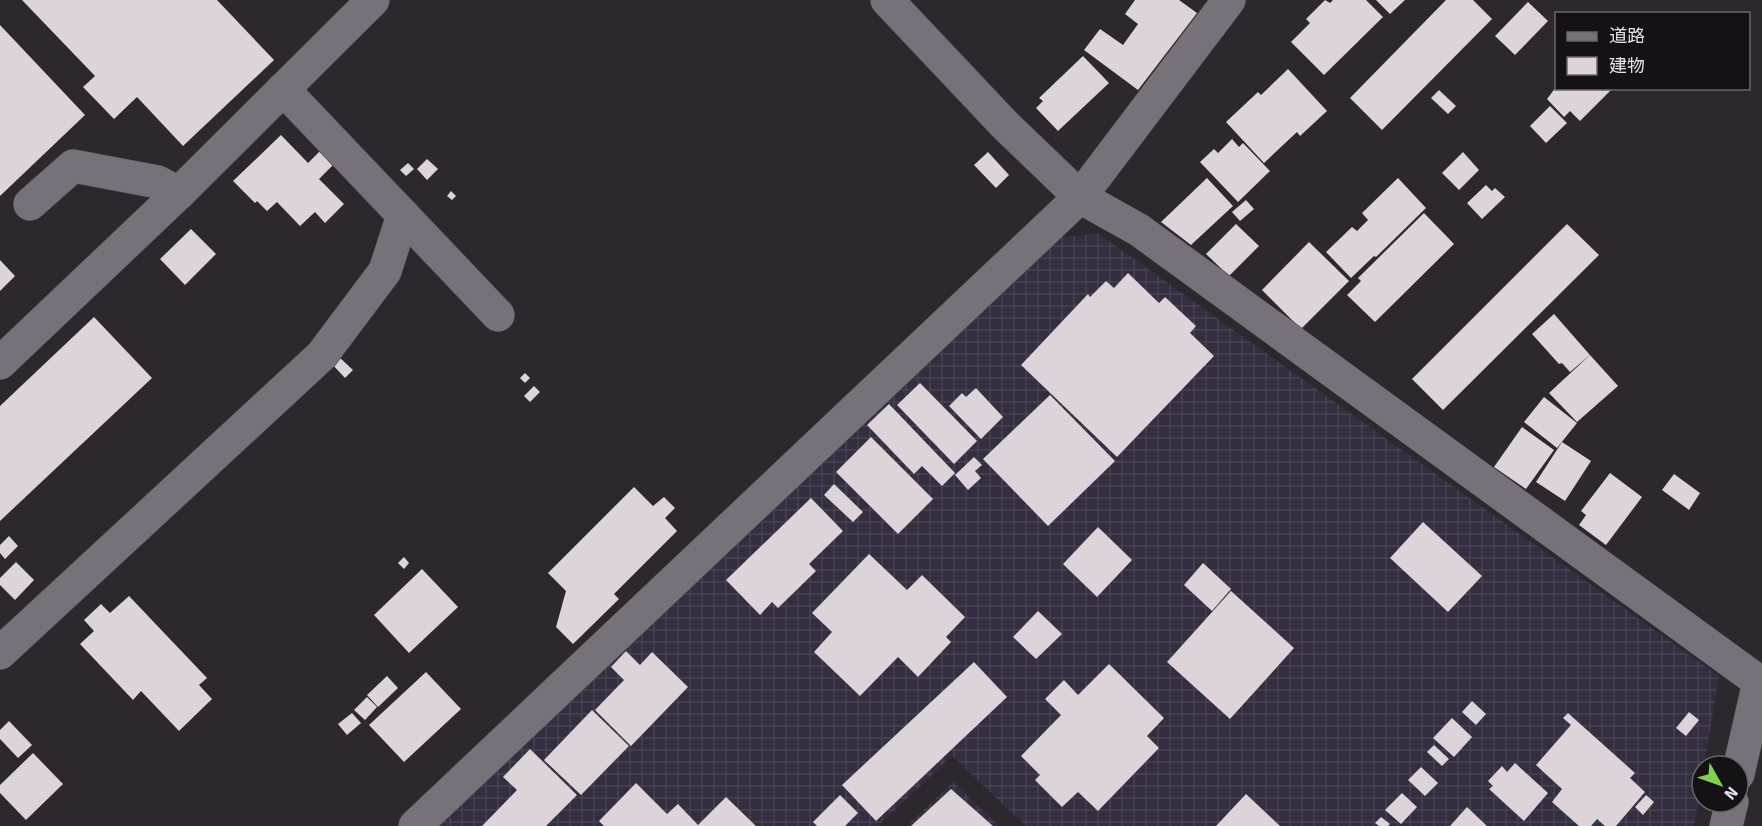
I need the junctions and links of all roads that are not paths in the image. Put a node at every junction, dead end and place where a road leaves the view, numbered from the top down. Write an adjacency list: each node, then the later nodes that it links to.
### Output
1 (373, 0): 4 (street)
2 (887, 0): 6 (street)
3 (1229, 0): 6 (street)
4 (283, 89): 5 (street); 8 (street)
5 (179, 193): 7 (street); 10 (street)
6 (1080, 197): 12 (street); 14 (street)
7 (30, 204)
8 (403, 215): 9 (street); 11 (street)
9 (498, 315)
10 (0, 363)
11 (0, 653)
12 (1761, 683): 13 (street)
13 (1743, 754)
14 (414, 826)

